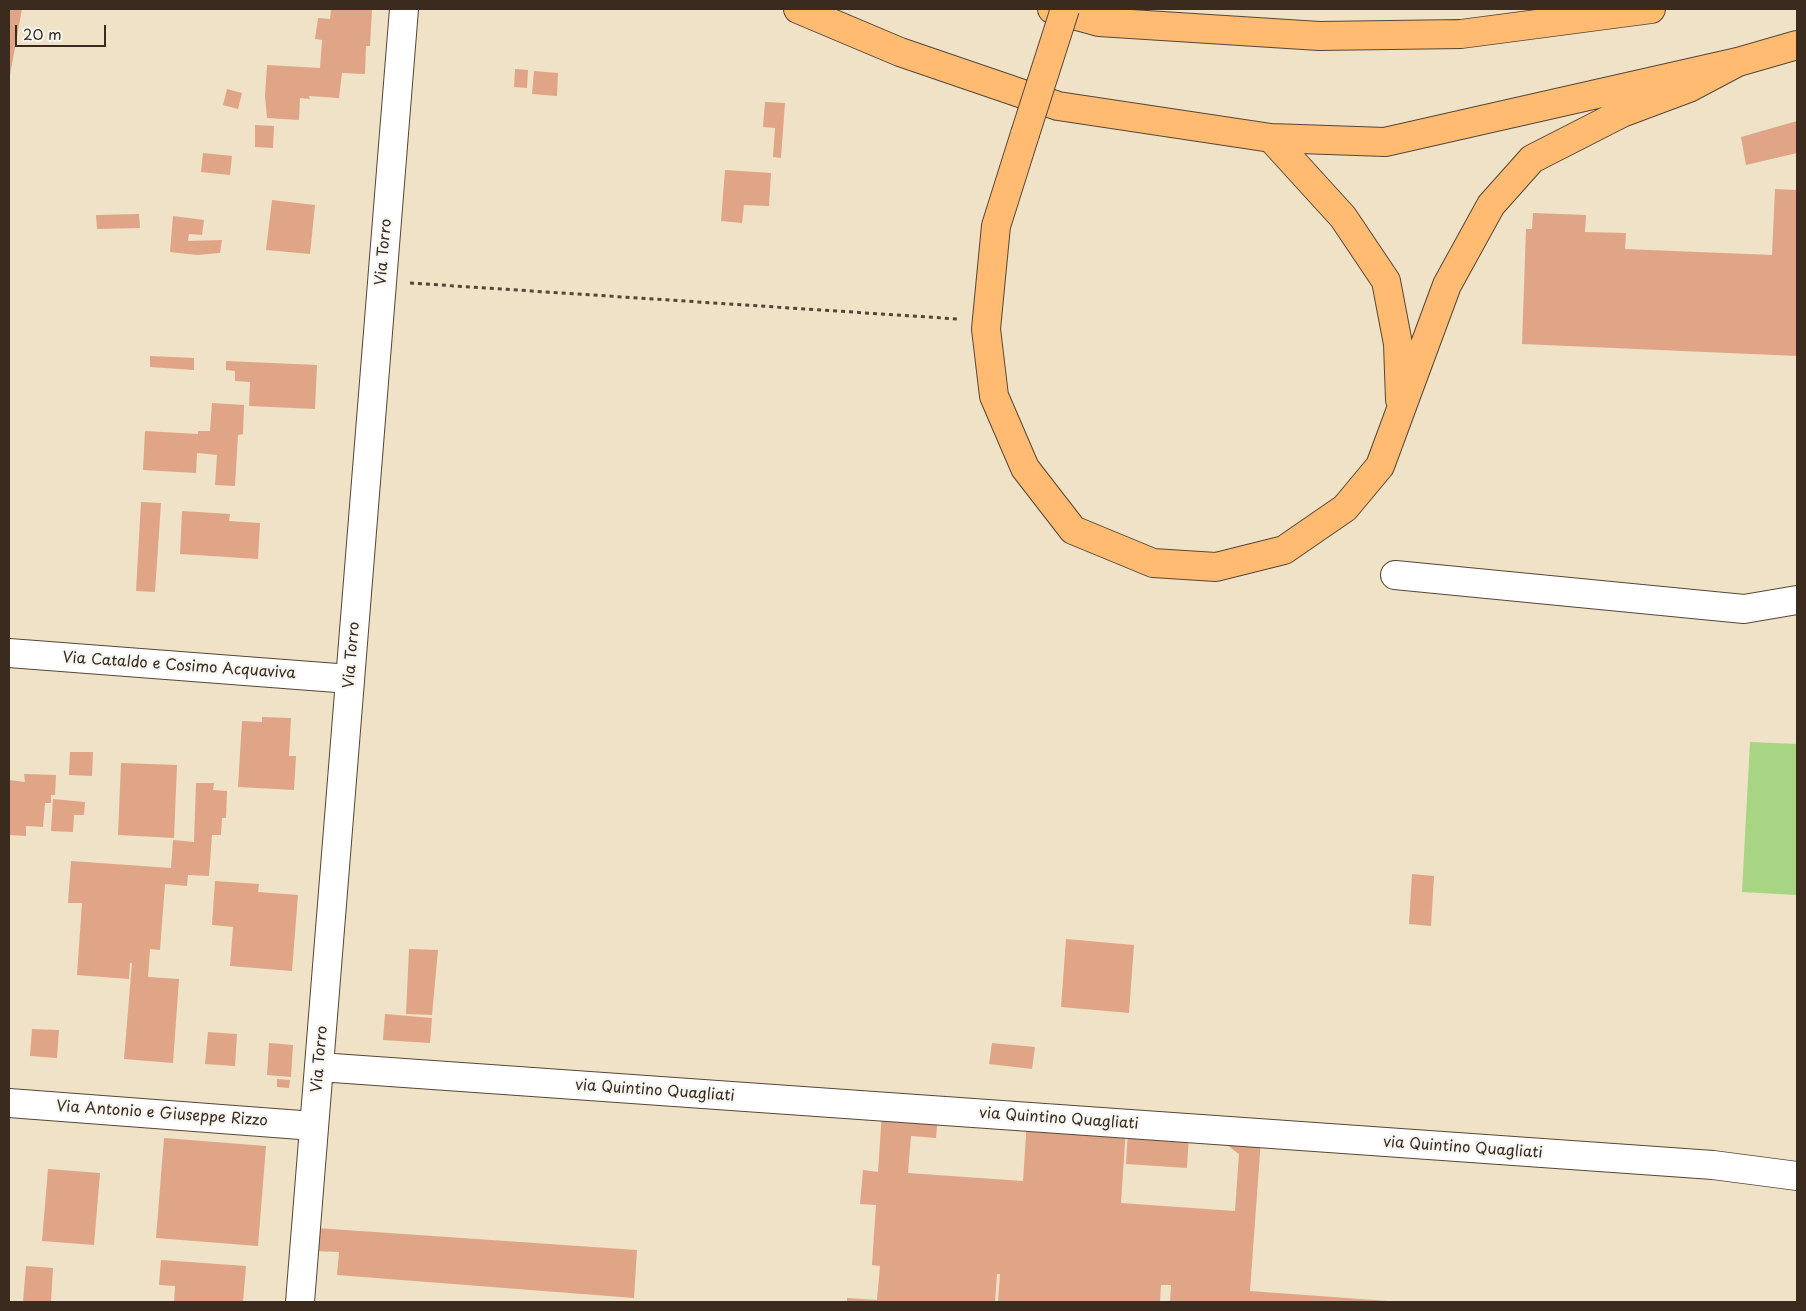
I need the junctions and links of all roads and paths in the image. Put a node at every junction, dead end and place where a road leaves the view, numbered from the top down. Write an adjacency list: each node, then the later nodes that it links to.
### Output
1 (404, 9): 9 (street, Via Torro)
2 (798, 9): 8 (highway)
3 (1052, 9): 5 (highway)
4 (1065, 9): 11 (highway, bridge)
5 (1651, 9)
6 (1797, 45): 7 (highway)
7 (1738, 62): 8 (highway); 11 (highway)
8 (1271, 138): 11 (highway)
9 (382, 282): 10 (path); 15 (street, Via Torro)
10 (958, 319)
11 (1400, 414)
12 (1395, 575): 13 (street)
13 (1797, 600)
14 (9, 653): 15 (street, Via Cataldo e Cosimo Acquaviva)
15 (350, 679): 16 (street, Via Torro)
16 (319, 1067): 18 (street, Via Torro); 19 (street, via Quintino Quagliati)
17 (9, 1103): 18 (street, Via Antonio e Giuseppe Rizzo)
18 (314, 1126): 20 (street, Via Torro)
19 (1797, 1176)
20 (300, 1302)

